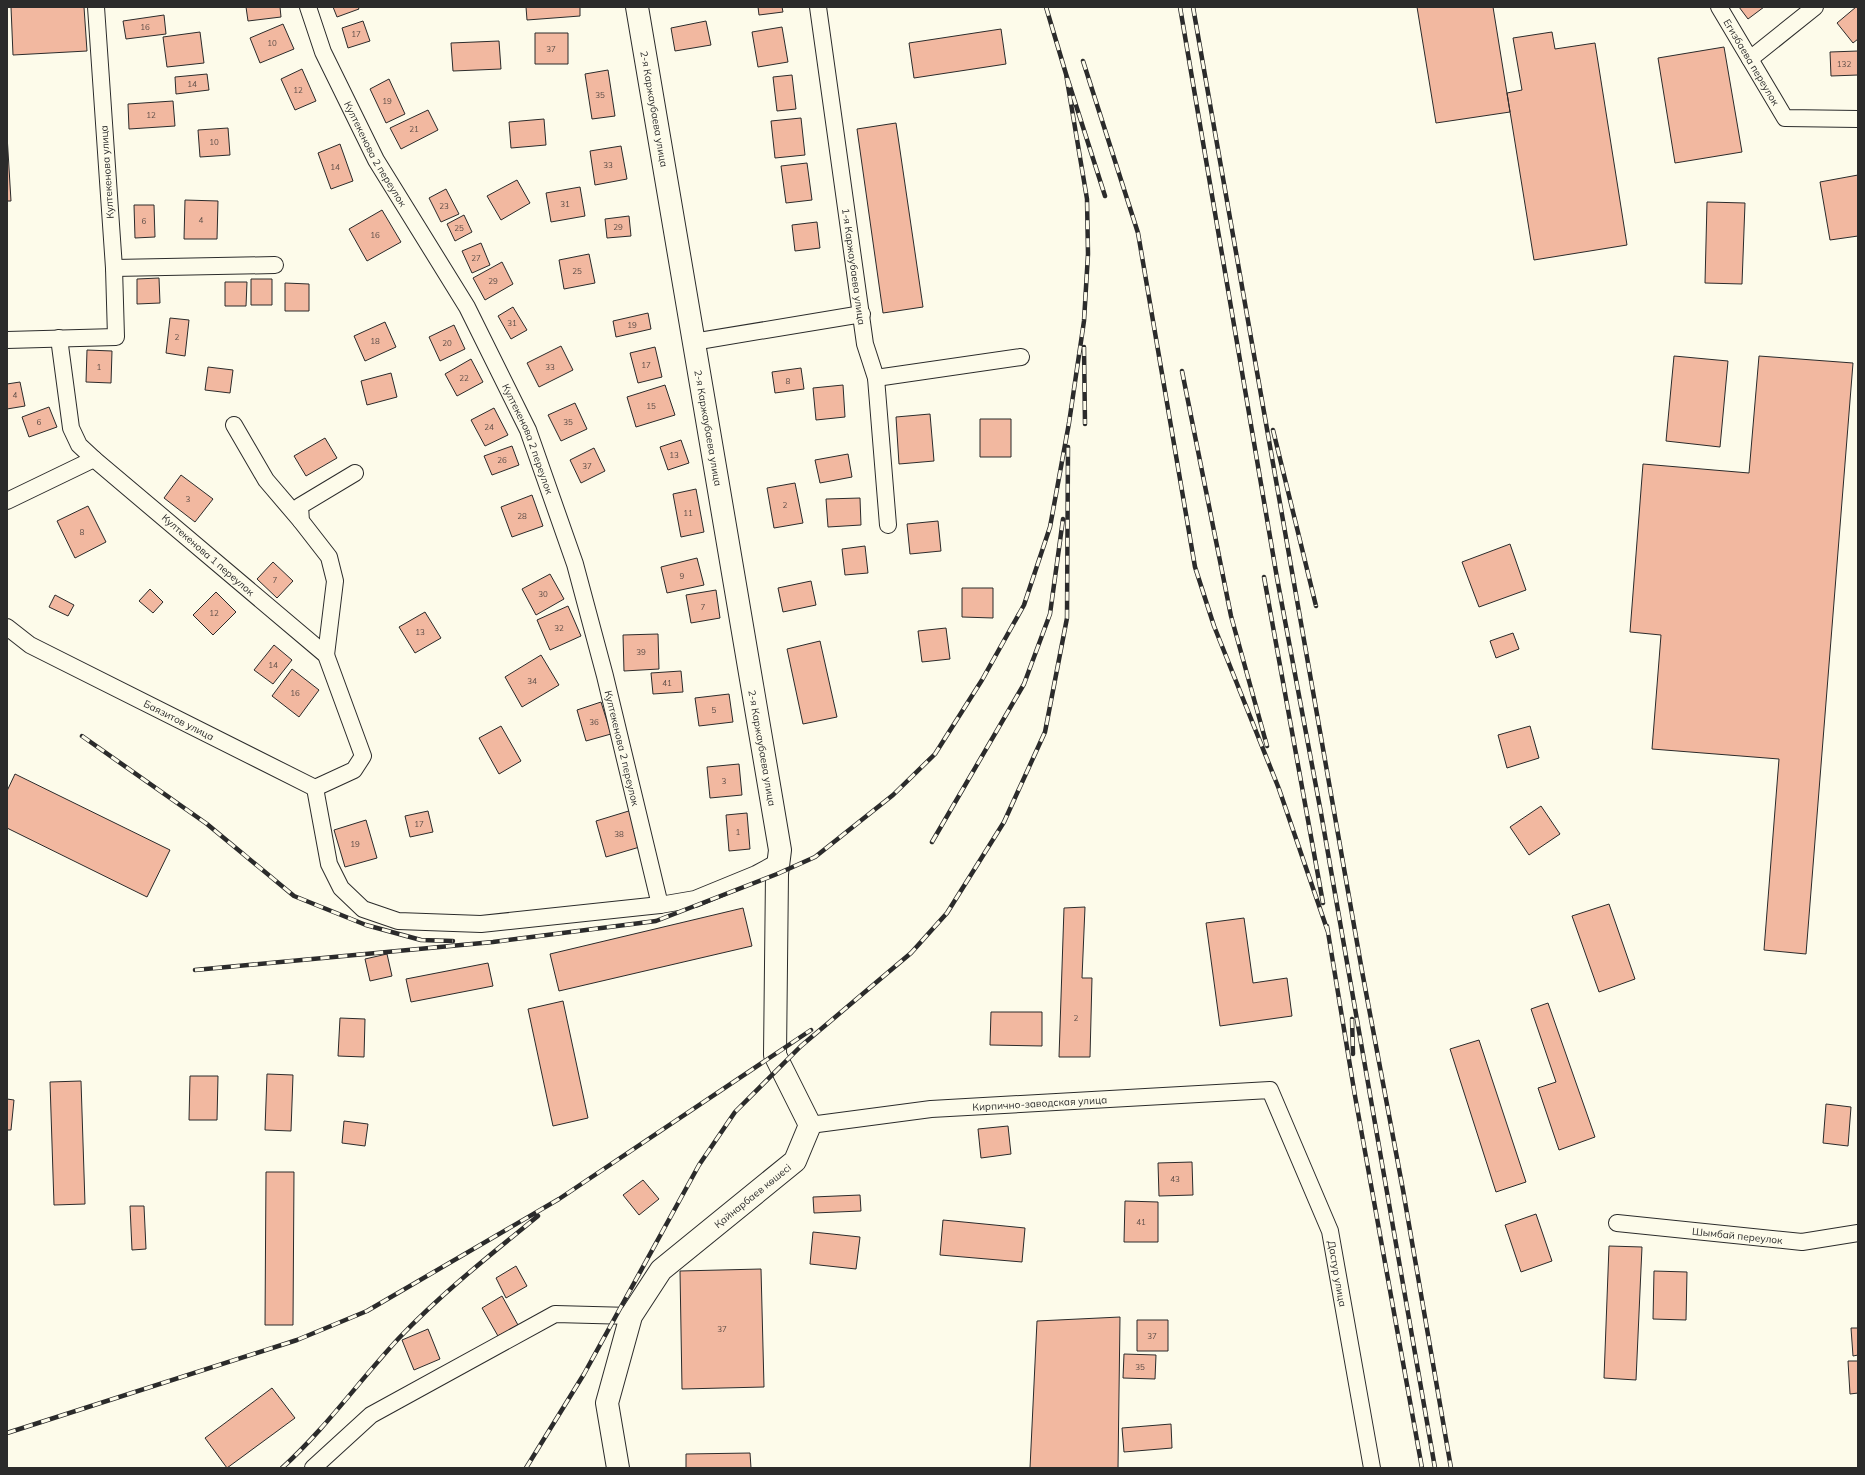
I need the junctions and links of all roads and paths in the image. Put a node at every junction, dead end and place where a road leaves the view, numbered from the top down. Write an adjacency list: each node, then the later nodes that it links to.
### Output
1 (96, 7): 10 (street, Култекенова улица)
2 (308, 7): 27 (street, Култекенова 2 переулок)
3 (637, 7): 14 (street, 2-я Каржаубаева улица)
4 (818, 7): 11 (street, 1-я Каржаубаева улица)
5 (1719, 7): 7 (street, Егизбаева переулок)
6 (1815, 7): 7 (street)
7 (1750, 60): 8 (street, Егизбаева переулок)
8 (1858, 118)
9 (275, 265): 10 (street)
10 (114, 268): 12 (street, Култекенова улица)
11 (862, 314): 14 (street); 16 (street, 1-я Каржаубаева улица)
12 (60, 338): 13 (street); 18 (street, Култекенова 1 переулок)
13 (7, 340)
14 (693, 342): 26 (street, 2-я Каржаубаева улица)
15 (1021, 357): 16 (street)
16 (876, 378): 22 (street, 1-я Каржаубаева улица)
17 (234, 425): 21 (street)
18 (94, 459): 20 (street); 24 (street, Култекенова 1 переулок)
19 (355, 473): 21 (street)
20 (7, 502)
21 (301, 521): 24 (street)
22 (888, 525)
23 (7, 627): 25 (street, Баязитов улица)
24 (326, 656): 25 (street, Култекенова 1 переулок)
25 (315, 788): 27 (street)
26 (779, 856): 27 (street); 29 (street)
27 (660, 905)
28 (1270, 1090): 29 (street, Кирпично-заводская улица); 35 (street, Дастур улица)
29 (810, 1125): 32 (street, Қайнарбаев көшесі)
30 (1616, 1223): 31 (street, Шымбай переулок)
31 (1858, 1233)
32 (631, 1316): 33 (street); 34 (street, Қайнарбаев көшесі)
33 (313, 1468)
34 (618, 1468)
35 (1372, 1468)

